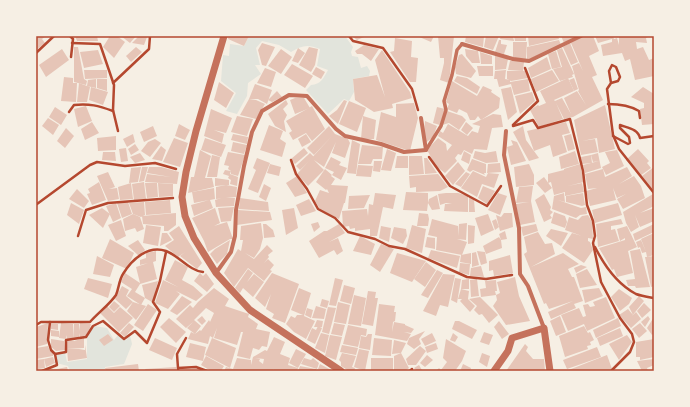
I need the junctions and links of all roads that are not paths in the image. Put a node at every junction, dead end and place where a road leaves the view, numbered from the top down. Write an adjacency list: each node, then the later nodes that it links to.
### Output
1 (224, 36): 7 (street)
2 (581, 36): 3 (street)
3 (462, 44): 6 (street)
4 (421, 118): 6 (street)
5 (506, 131): 8 (street)
6 (426, 150): 7 (street)
7 (216, 273): 9 (street)
8 (544, 328): 10 (street); 11 (street)
9 (341, 371)
10 (494, 371)
11 (550, 371)

